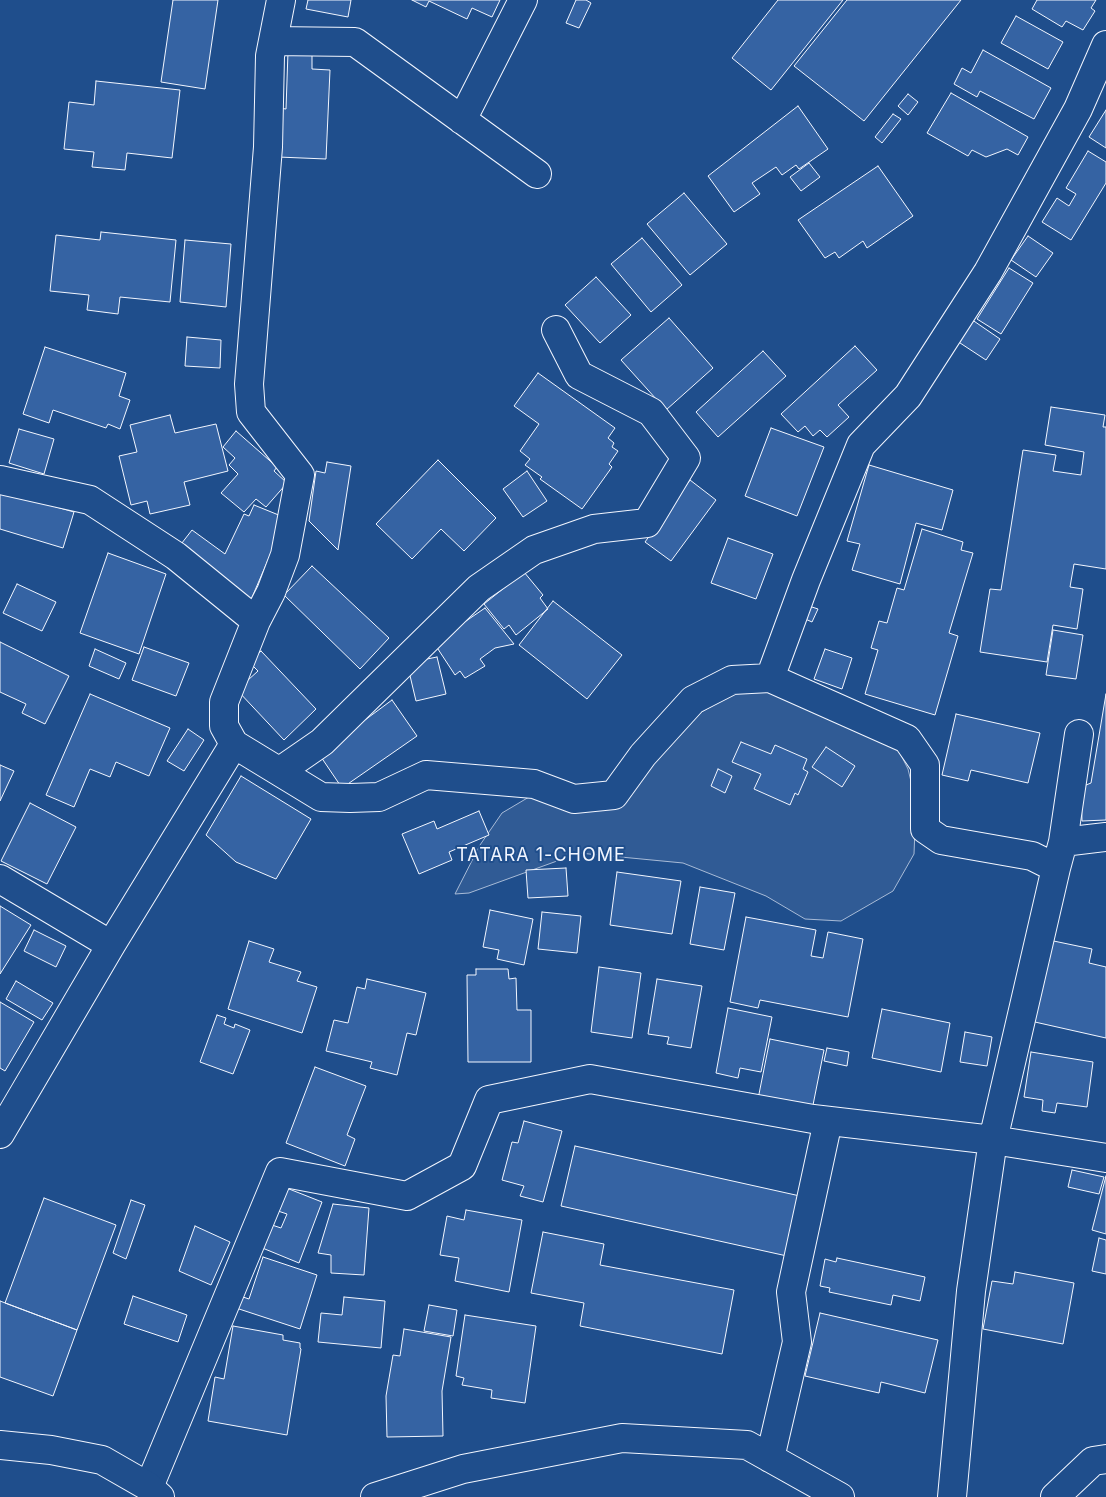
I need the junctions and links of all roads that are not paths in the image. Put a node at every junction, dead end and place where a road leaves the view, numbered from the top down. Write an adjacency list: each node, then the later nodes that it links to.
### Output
1 (281, 0): 3 (street)
2 (523, 0): 5 (street)
3 (272, 41): 5 (street); 9 (street)
4 (1106, 45): 10 (street)
5 (462, 120): 6 (street)
6 (537, 174)
7 (556, 330): 13 (street)
8 (0, 480): 9 (street)
9 (256, 621): 12 (street)
10 (770, 678): 13 (street); 16 (street)
11 (1079, 734): 15 (street)
12 (234, 744): 13 (street); 18 (street)
13 (280, 771)
14 (1106, 838): 15 (street)
15 (1063, 842): 16 (street)
16 (1056, 868): 21 (street)
17 (0, 879): 18 (street)
18 (112, 945): 20 (street)
19 (828, 1121): 21 (street); 24 (street); 26 (street)
20 (0, 1134)
21 (993, 1140): 22 (street); 29 (street)
22 (1106, 1158)
23 (0, 1445): 26 (street)
24 (770, 1458): 27 (street); 28 (street)
25 (1106, 1459): 30 (street)
26 (155, 1492)
27 (376, 1497)
28 (840, 1497)
29 (952, 1497)
30 (1055, 1497)

